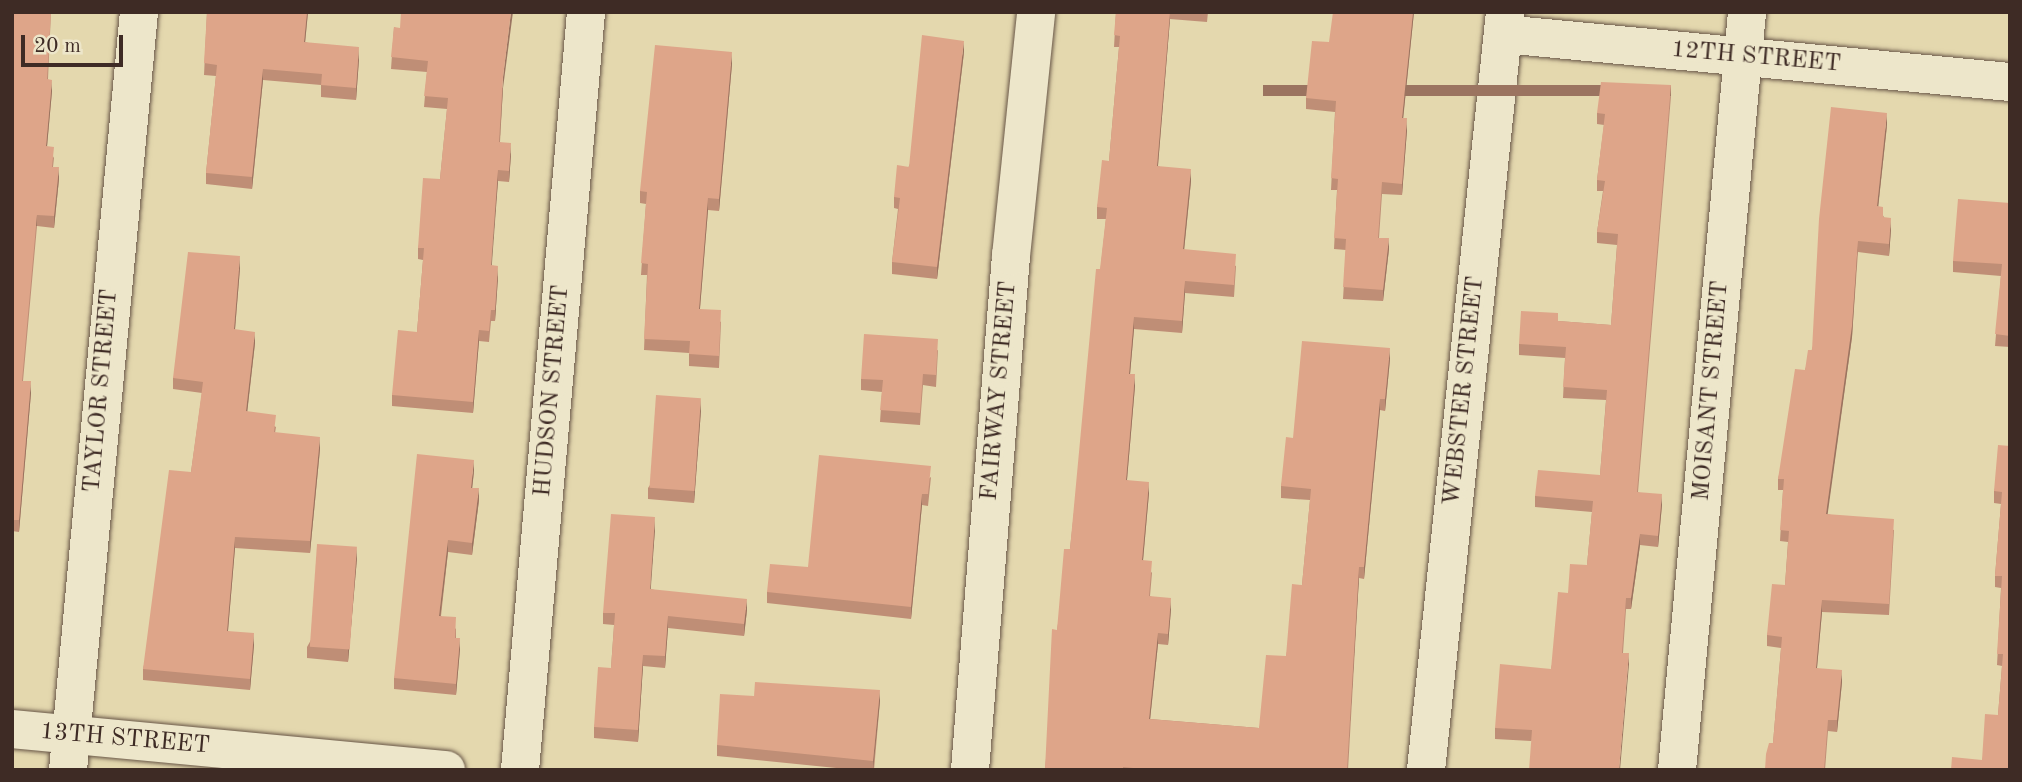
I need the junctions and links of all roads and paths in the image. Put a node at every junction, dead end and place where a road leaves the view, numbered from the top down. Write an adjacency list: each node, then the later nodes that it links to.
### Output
1 (139, 12): 9 (street, TAYLOR STREET)
2 (586, 12): 11 (street, HUDSON STREET)
3 (1035, 12): 12 (street, FAIRWAY STREET)
4 (1747, 12): 6 (street, MOISANT STREET)
5 (1504, 23): 6 (street, 12TH STREET); 13 (street, WEBSTER STREET)
6 (1743, 58): 7 (street, 12TH STREET); 14 (street, MOISANT STREET)
7 (2010, 82)
8 (12, 729): 9 (street, 13TH STREET)
9 (70, 752): 10 (street, 13TH STREET)
10 (446, 770)
11 (520, 770)
12 (970, 770)
13 (1426, 770)
14 (1677, 770)

